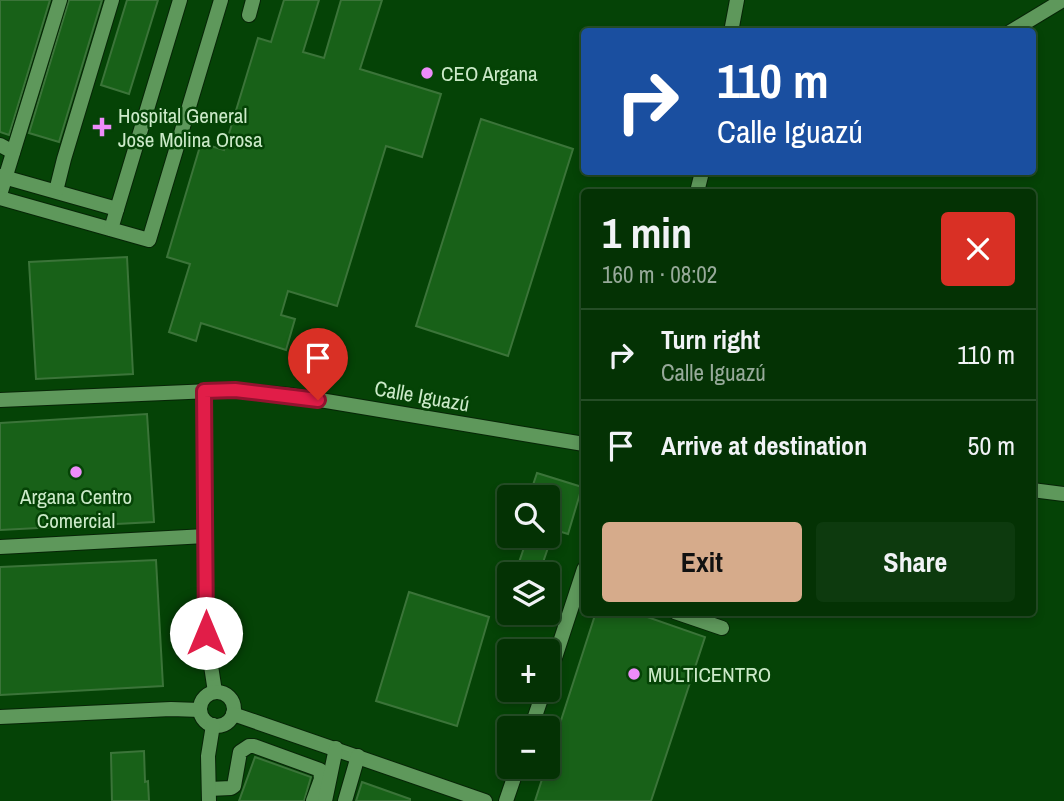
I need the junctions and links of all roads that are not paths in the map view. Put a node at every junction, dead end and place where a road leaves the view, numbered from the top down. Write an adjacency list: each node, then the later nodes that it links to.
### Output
1 (60, 0): 11 (street)
2 (112, 0): 13 (street)
3 (180, 0): 15 (street)
4 (221, 0): 16 (street)
5 (253, 0): 8 (street)
6 (737, 0): 9 (street)
7 (1063, 0): 10 (street)
8 (249, 15)
9 (732, 28)
10 (1017, 28)
11 (6, 149): 12 (street)
12 (3, 176): 13 (street); 14 (street)
13 (56, 191): 15 (street)
14 (0, 197): 16 (street)
15 (117, 209): 16 (street)
16 (111, 229)
17 (204, 391): 18 (street, Calle Iguazú); 19 (street, Calle Iguazú); 22 (street)
18 (0, 400)
19 (581, 444)
20 (1036, 490): 21 (street)
21 (1064, 494)
22 (206, 536): 23 (street); 28 (street)
23 (0, 547)
24 (581, 584): 27 (street)
25 (687, 616): 26 (street)
26 (722, 628)
27 (560, 644)
28 (215, 692): 29 (street); 30 (street)
29 (200, 710): 31 (street); 32 (street)
30 (233, 713): 32 (street); 33 (street)
31 (0, 717)
32 (213, 725): 36 (street)
33 (336, 748): 34 (street); 38 (street)
34 (358, 755): 39 (street); 40 (street)
35 (514, 779): 41 (street)
36 (209, 795): 37 (street)
37 (313, 801)
38 (325, 801)
39 (345, 801)
40 (485, 801)
41 (506, 801)

